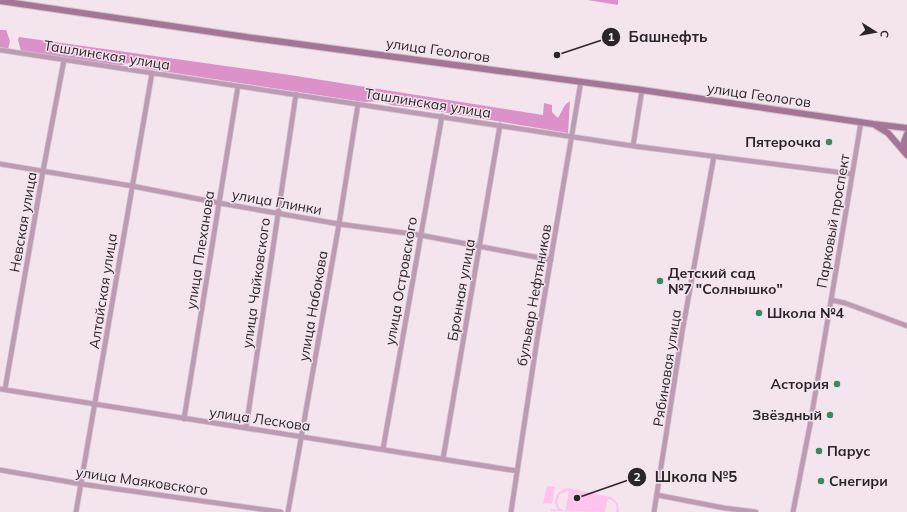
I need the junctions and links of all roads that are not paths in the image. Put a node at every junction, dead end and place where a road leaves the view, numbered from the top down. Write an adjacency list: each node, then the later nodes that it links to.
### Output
1 (0, 1): 5 (main road, улица Геологов)
2 (0, 50): 3 (street, Ташлинская улица)
3 (64, 60): 4 (street, Ташлинская улица); 21 (street, Невская улица)
4 (152, 73): 6 (street, Ташлинская улица); 23 (street, Алтайская улица)
5 (581, 81): 7 (main road, улица Геологов); 16 (street, бульвар Нефтяников)
6 (238, 86): 8 (street, Ташлинская улица); 24 (street, улица Плеханова)
7 (642, 90): 11 (main road, улица Геологов); 17 (street)
8 (296, 94): 9 (street, Ташлинская улица); 25 (street, улица Чайковского)
9 (358, 104): 10 (street, Ташлинская улица); 26 (street, улица Набокова)
10 (442, 116): 13 (street, Ташлинская улица); 27 (street, улица Островского)
11 (861, 122): 12 (main road, улица Геологов); 22 (street, Парковый проспект)
12 (874, 124): 14 (main road, улица Геологов); 18 (main road)
13 (500, 125): 16 (street, Ташлинская улица); 28 (street, Бронная улица)
14 (907, 128)
15 (907, 134): 18 (main road)
16 (572, 136): 17 (street, Ташлинская улица); 29 (street, бульвар Нефтяников)
17 (633, 146): 19 (street, Ташлинская улица)
18 (906, 154)
19 (714, 156): 22 (street, Ташлинская улица); 42 (street, Рябиновая улица)
20 (0, 164): 21 (street, улица Глинки)
21 (43, 171): 23 (street, улица Глинки); 32 (street, Невская улица)
22 (852, 174): 30 (street, Парковый проспект)
23 (132, 186): 24 (street, улица Глинки); 33 (street, Алтайская улица)
24 (219, 203): 25 (street, улица Глинки); 34 (street, улица Плеханова)
25 (277, 213): 26 (street, улица Глинки); 35 (street, улица Чайковского)
26 (339, 224): 27 (street, улица Глинки); 36 (street, улица Набокова)
27 (420, 235): 28 (street, улица Глинки); 37 (street, улица Островского)
28 (479, 246): 29 (street, улица Глинки); 38 (street, Бронная улица)
29 (551, 260): 40 (street, бульвар Нефтяников)
30 (831, 300): 31 (street); 49 (street, Парковый проспект)
31 (907, 326)
32 (2, 389): 33 (street, улица Лескова)
33 (96, 404): 34 (street, улица Лескова); 41 (street, Алтайская улица)
34 (184, 419): 35 (street, улица Лескова)
35 (246, 428): 36 (street, улица Лескова)
36 (302, 436): 37 (street, улица Лескова); 45 (street, улица Набокова)
37 (383, 449): 38 (street, улица Лескова)
38 (443, 459): 40 (street, улица Лескова)
39 (0, 470): 41 (street, улица Маяковского)
40 (517, 471): 46 (street, бульвар Нефтяников)
41 (81, 484): 43 (street, Алтайская улица); 44 (street, улица Маяковского)
42 (657, 495): 47 (street, Рябиновая улица); 48 (street)
43 (76, 512)
44 (281, 512)
45 (288, 512)
46 (510, 512)
47 (654, 512)
48 (756, 512)
49 (793, 512)

